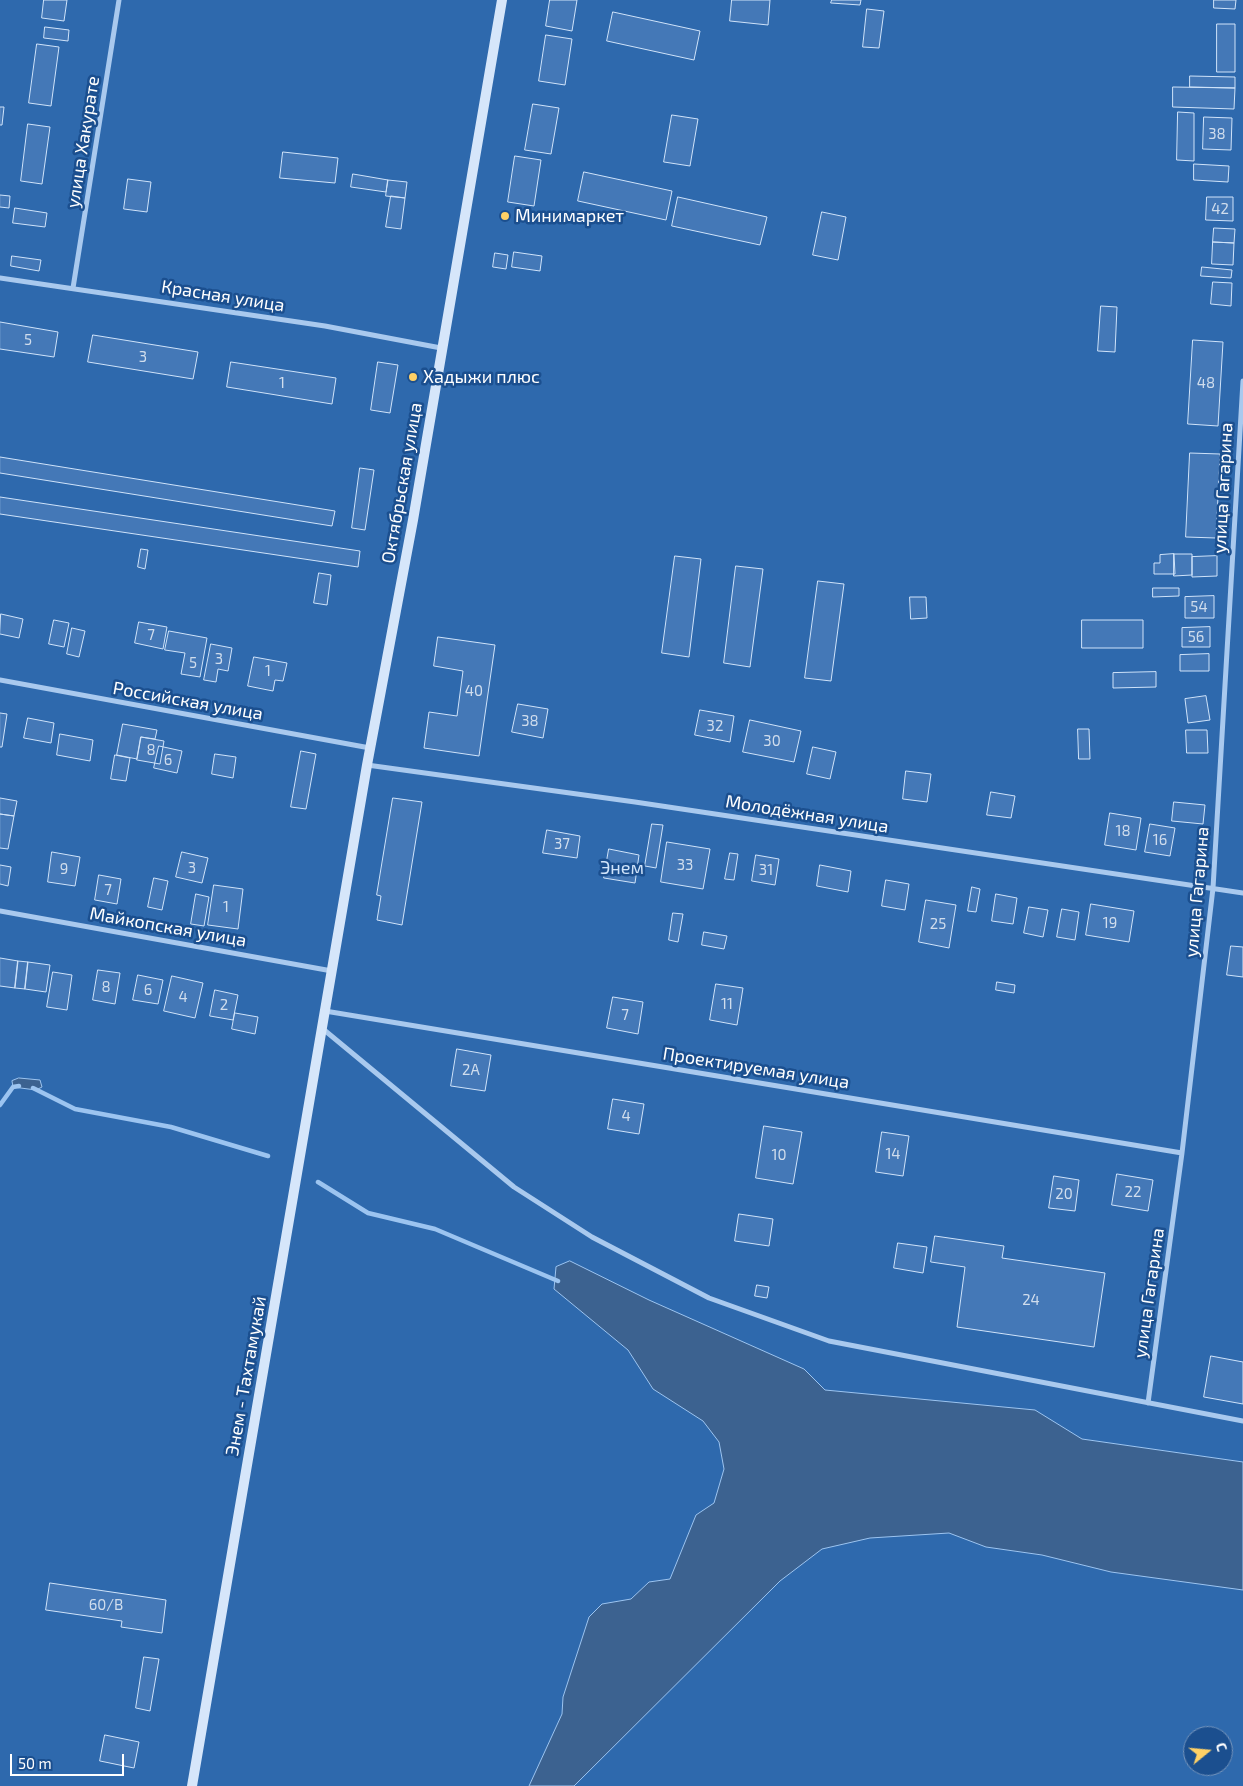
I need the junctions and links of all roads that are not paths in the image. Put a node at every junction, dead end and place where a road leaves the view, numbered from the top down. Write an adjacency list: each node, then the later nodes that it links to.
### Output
1 (119, 0): 4 (street, улица Хакурате)
2 (502, 0): 5 (main road, Октябрьская улица)
3 (0, 278): 4 (street, Красная улица)
4 (73, 288): 5 (street, Красная улица)
5 (441, 348): 8 (main road, Октябрьская улица)
6 (1243, 381): 10 (street, улица Гагарина)
7 (0, 680): 8 (street, Российская улица)
8 (370, 748): 9 (main road, Октябрьская улица)
9 (366, 765): 10 (street, Молодёжная улица); 13 (main road, Октябрьская улица)
10 (1213, 888): 11 (street, Молодёжная улица); 16 (street, улица Гагарина)
11 (1243, 893)
12 (0, 911): 13 (street, Майкопская улица)
13 (332, 971): 14 (main road, Энем - Тахтамукай)
14 (325, 1011): 15 (main road, Энем - Тахтамукай); 16 (street, Проектируемая улица)
15 (322, 1028): 17 (street); 19 (main road, Энем - Тахтамукай)
16 (1182, 1152): 17 (street, улица Гагарина)
17 (1148, 1403): 18 (street)
18 (1243, 1421)
19 (192, 1786)

